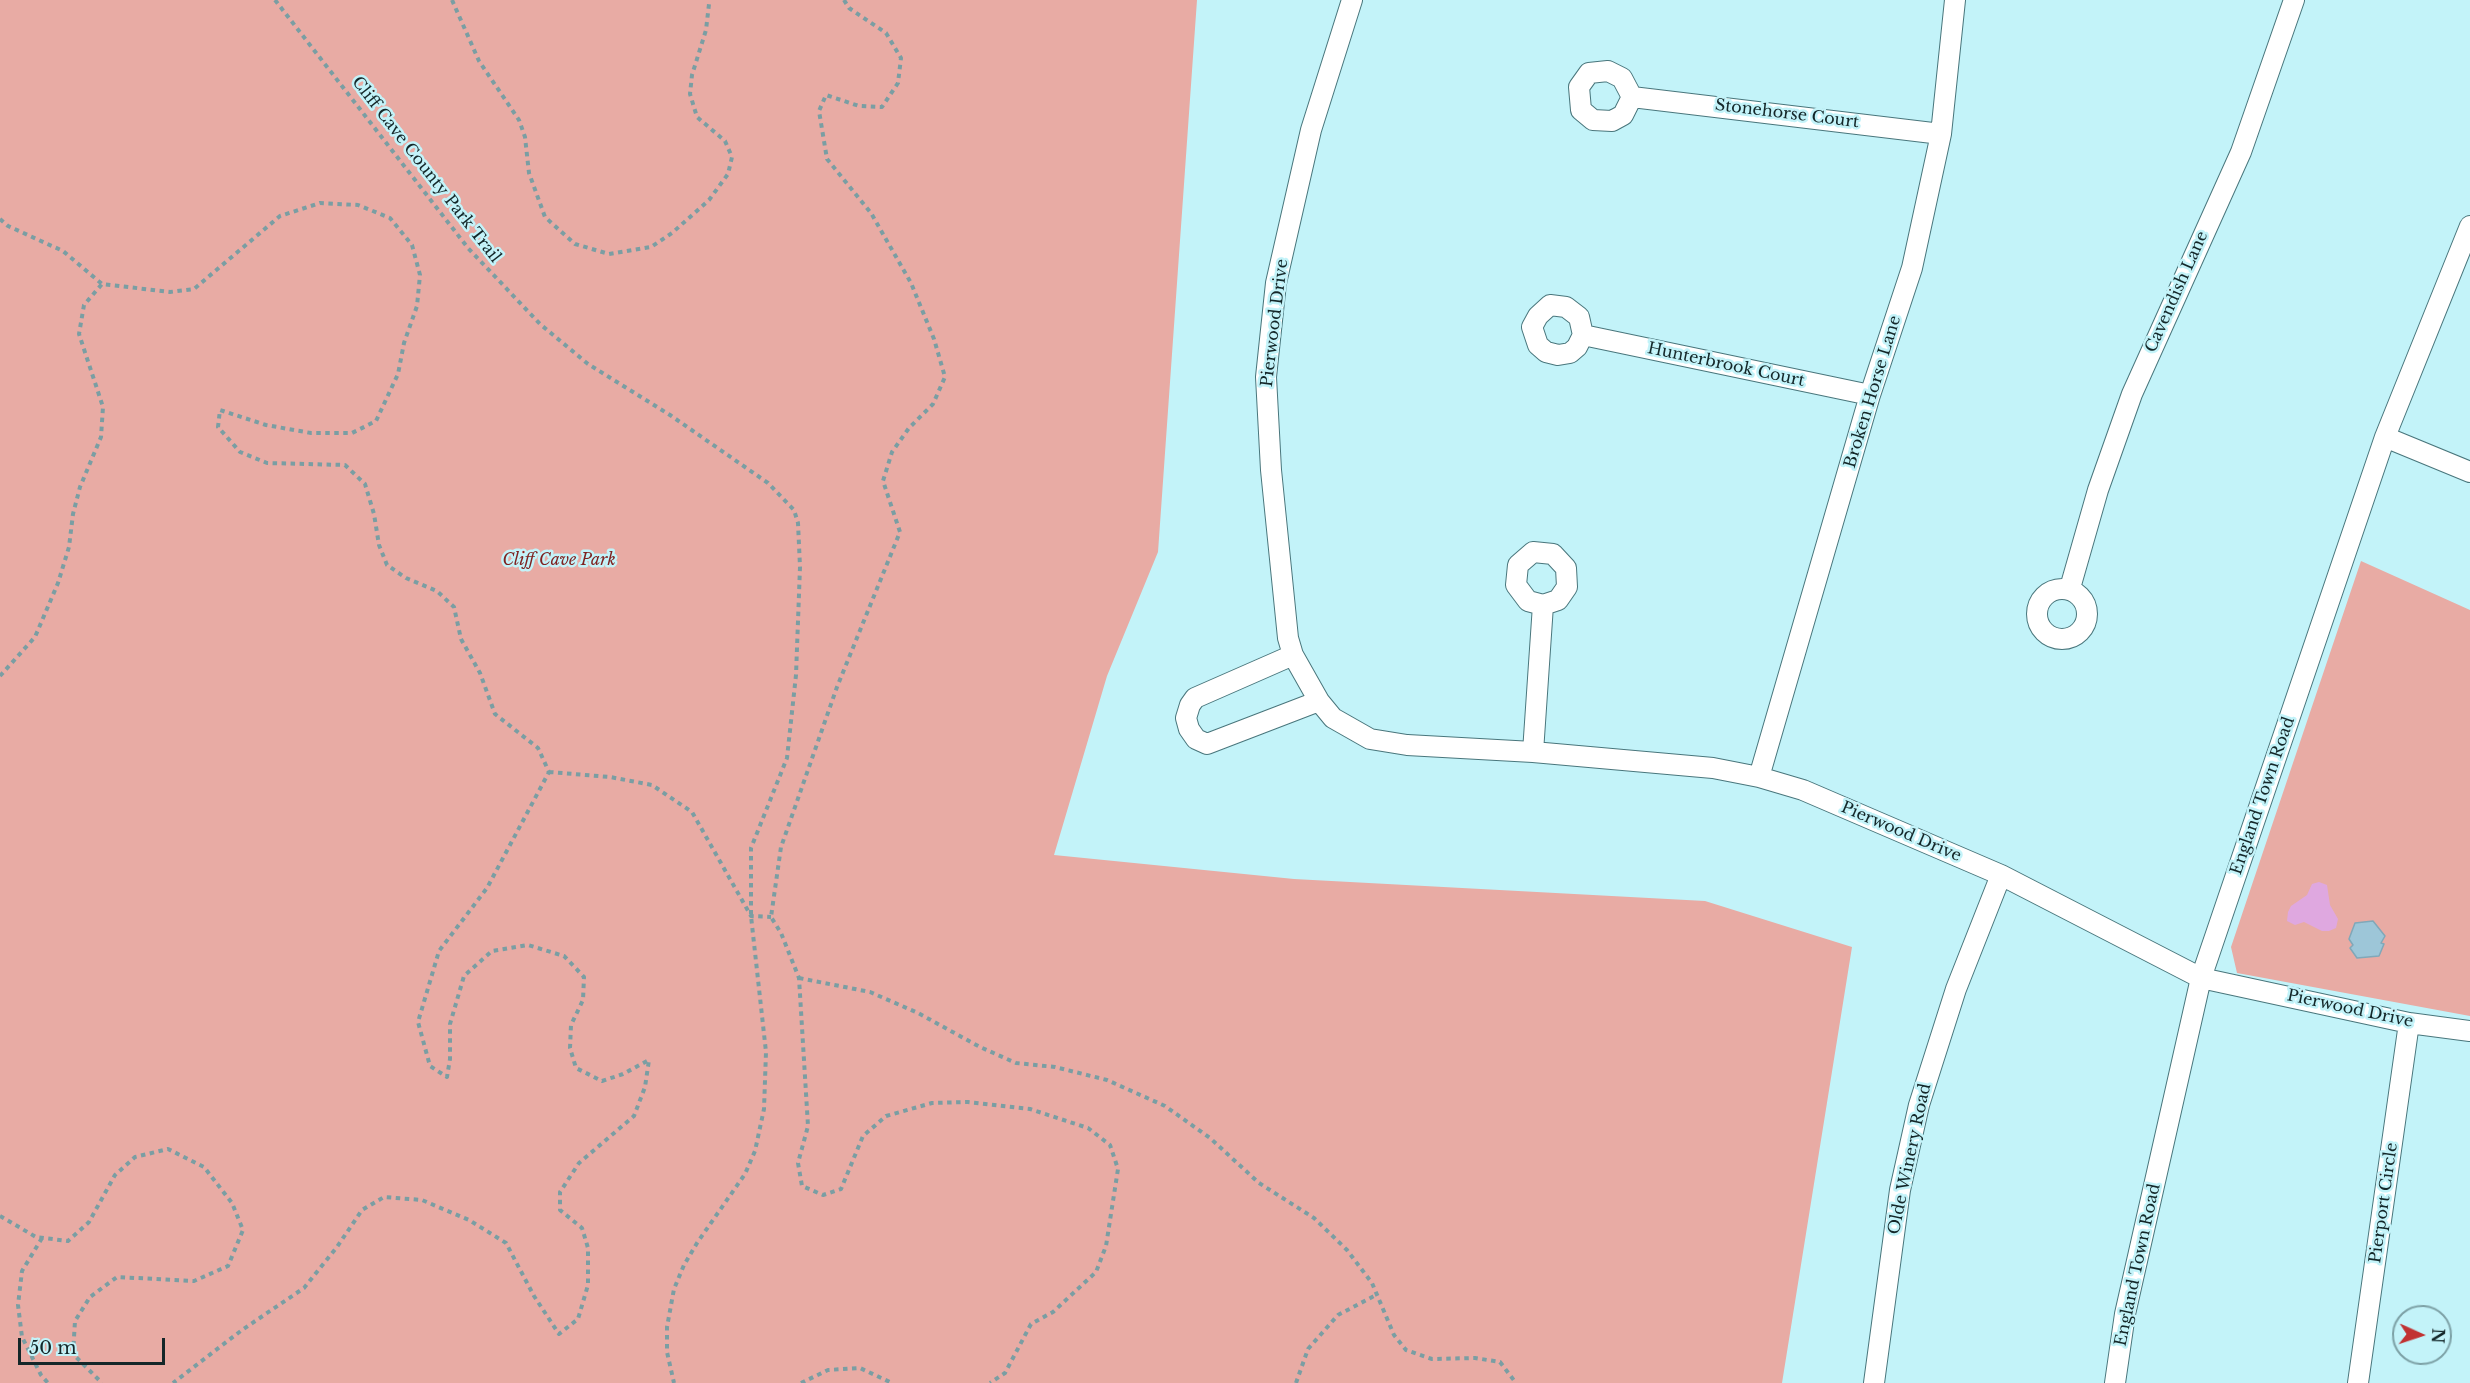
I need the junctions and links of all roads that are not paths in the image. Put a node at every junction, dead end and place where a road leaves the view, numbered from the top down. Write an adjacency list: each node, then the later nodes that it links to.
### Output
1 (1352, 0): 13 (street, Pierwood Drive)
2 (1955, 0): 5 (street, Broken Horse Lane)
3 (2294, 0): 11 (street, Cavendish Lane)
4 (1632, 97): 5 (street, Stonehorse Court)
5 (1941, 134): 8 (street, Broken Horse Lane)
6 (2470, 226): 9 (street, England Town Road)
7 (1583, 335): 8 (street, Hunterbrook Court)
8 (1870, 395): 16 (street, Broken Horse Lane)
9 (2385, 437): 10 (street); 18 (street, England Town Road)
10 (2470, 472)
11 (2070, 588)
12 (1543, 605): 15 (street)
13 (1293, 655): 14 (street, Pierwood Drive); 14 (street)
14 (1319, 701): 15 (street, Pierwood Drive)
15 (1533, 752): 16 (street, Pierwood Drive)
16 (1759, 777): 17 (street, Pierwood Drive)
17 (2001, 875): 18 (street, Pierwood Drive); 21 (street, Olde Winery Road)
18 (2201, 978): 19 (street, Pierwood Drive); 22 (street, England Town Road)
19 (2409, 1023): 20 (street, Pierwood Drive); 23 (street, Pierport Circle)
20 (2470, 1031)
21 (1874, 1383)
22 (2115, 1383)
23 (2358, 1383)

